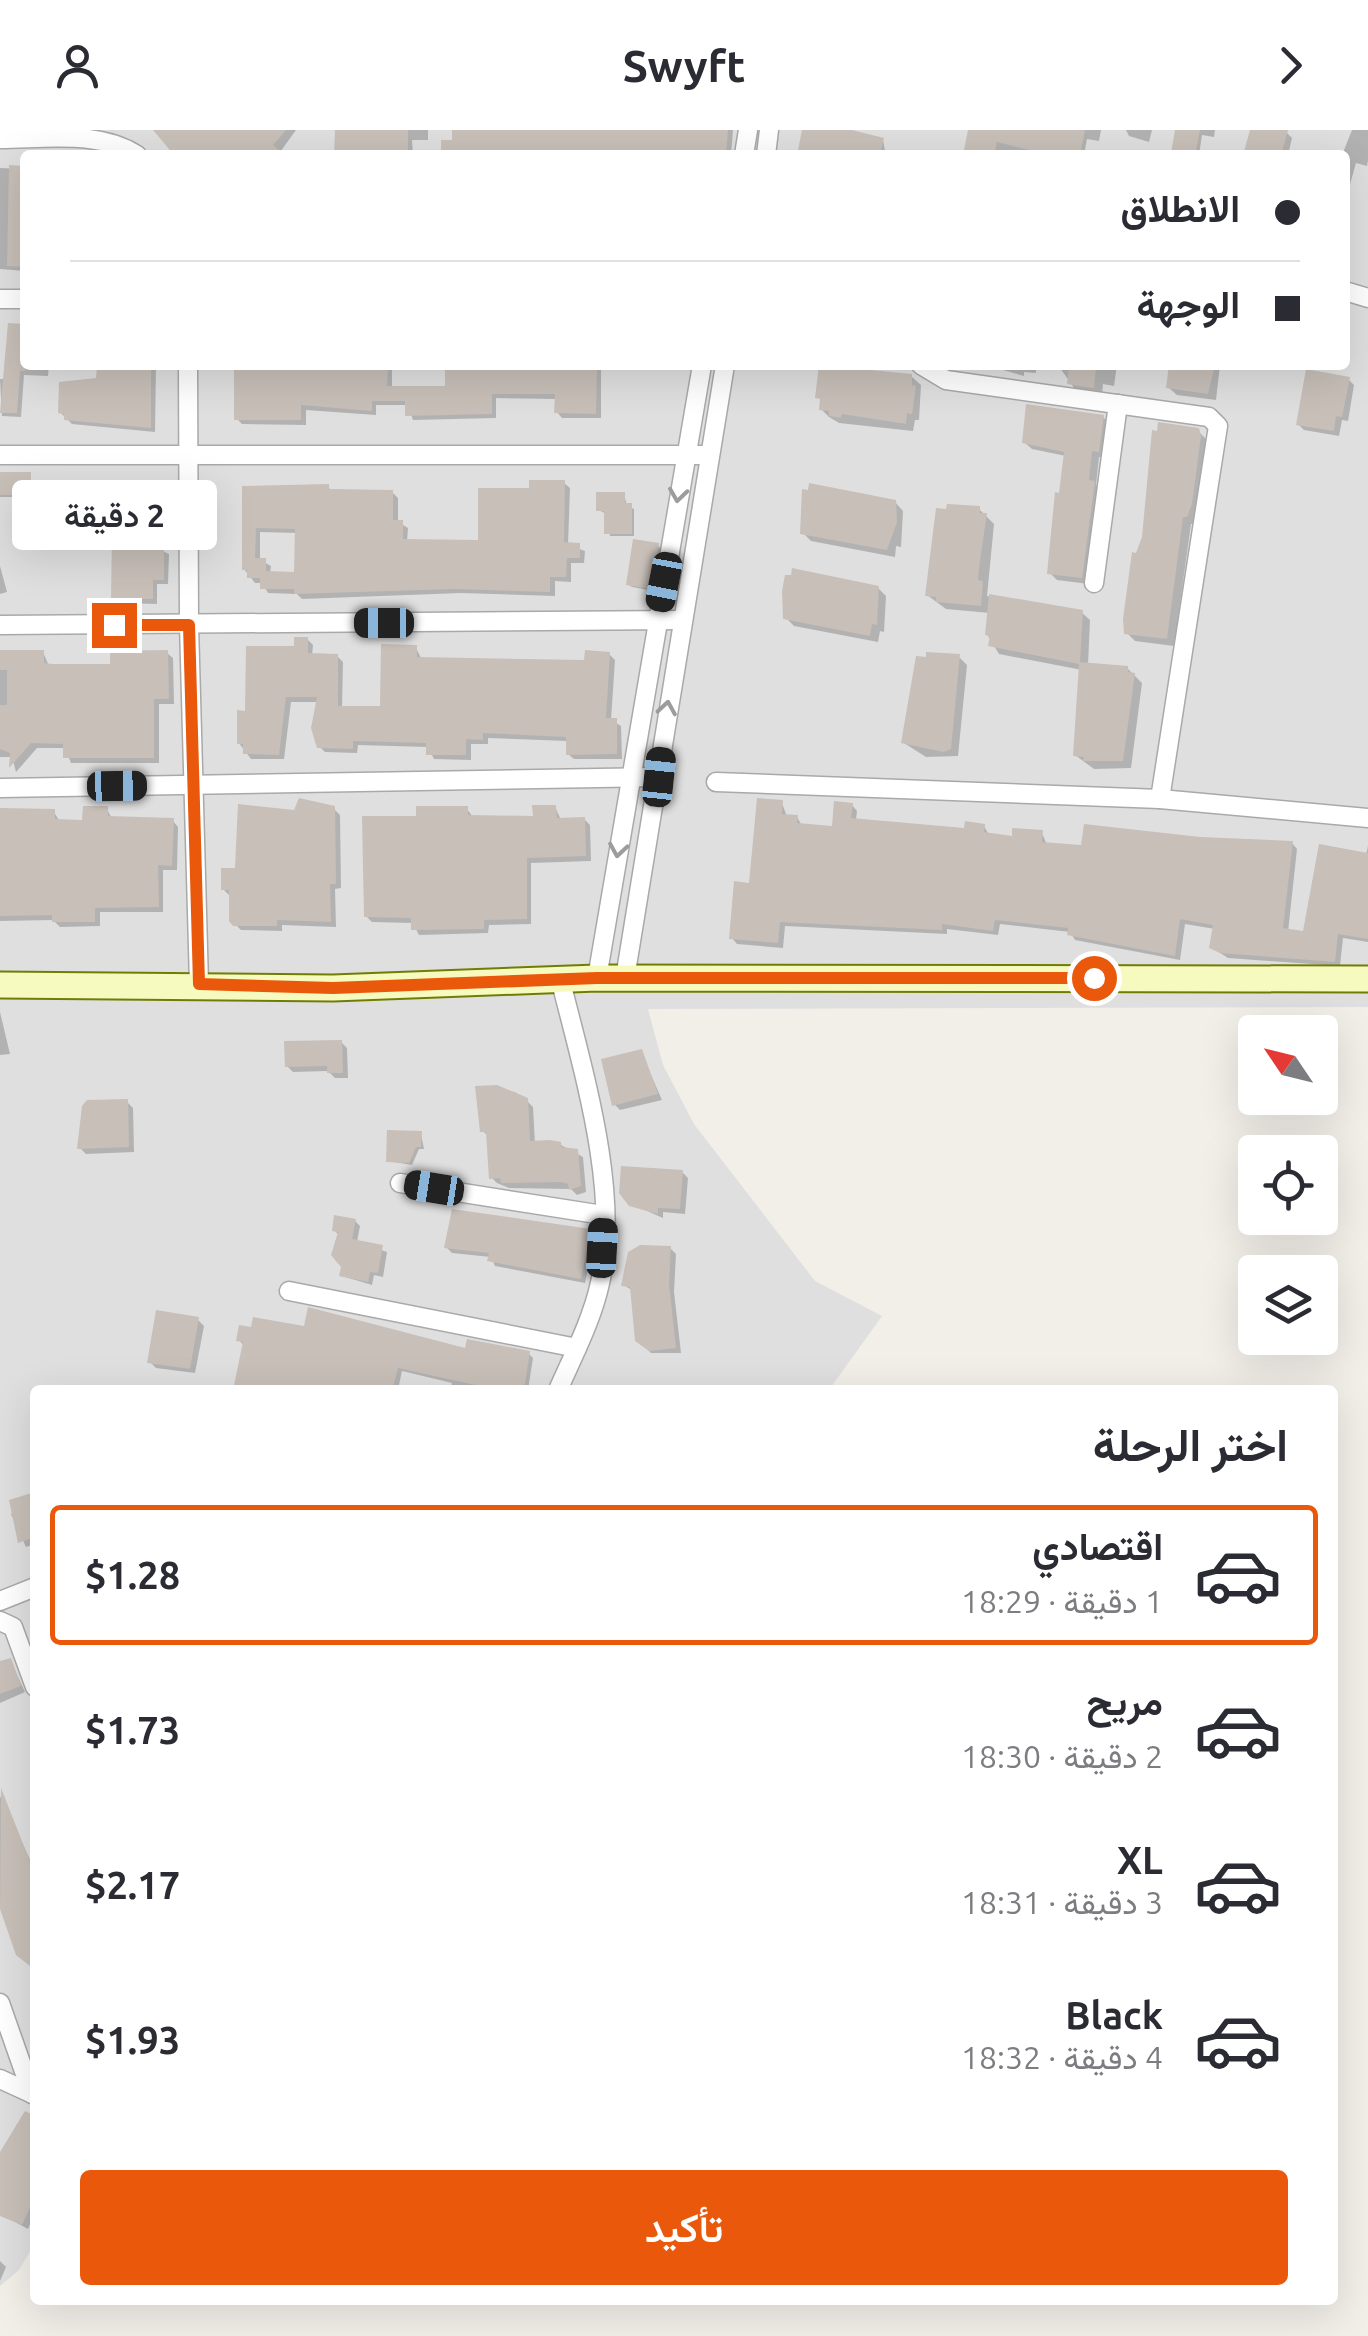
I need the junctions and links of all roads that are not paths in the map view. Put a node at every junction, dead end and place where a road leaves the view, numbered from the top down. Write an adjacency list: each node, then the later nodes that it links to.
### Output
1 (86, 134): 2 (street); 3 (street)
2 (0, 140)
3 (126, 150)
4 (188, 370): 12 (street)
5 (701, 370): 9 (street)
6 (725, 370): 10 (street)
7 (929, 370): 8 (street)
8 (1118, 404): 13 (street); 23 (street)
9 (683, 454): 10 (street); 12 (street); 14 (street, one-way to 14)
10 (709, 454): 15 (street)
11 (0, 455): 12 (street)
12 (190, 456): 17 (street)
13 (1094, 583)
14 (656, 620): 15 (street); 17 (street); 18 (street)
15 (682, 620): 19 (street, one-way to 15)
16 (0, 625): 17 (street)
17 (189, 625): 21 (street)
18 (630, 775): 19 (street); 21 (street); 25 (street, one-way to 25)
19 (659, 777): 26 (street)
20 (716, 782): 23 (street)
21 (195, 785): 22 (street); 29 (street)
22 (0, 788)
23 (1160, 799): 24 (street)
24 (1368, 818)
25 (597, 978): 26 (street); 28 (street)
26 (626, 978): 27 (street)
27 (1368, 979)
28 (561, 982): 29 (street); 32 (street)
29 (199, 984): 30 (street)
30 (0, 985)
31 (400, 1183): 32 (street)
32 (603, 1215): 34 (street)
33 (288, 1291): 34 (street)
34 (577, 1348): 35 (street)
35 (560, 1385)
36 (30, 1589): 37 (street)
37 (0, 1601)
38 (0, 1620): 39 (street)
39 (30, 1673)
40 (0, 2002): 42 (street)
41 (0, 2079): 43 (street)
42 (30, 2086)
43 (30, 2093)

